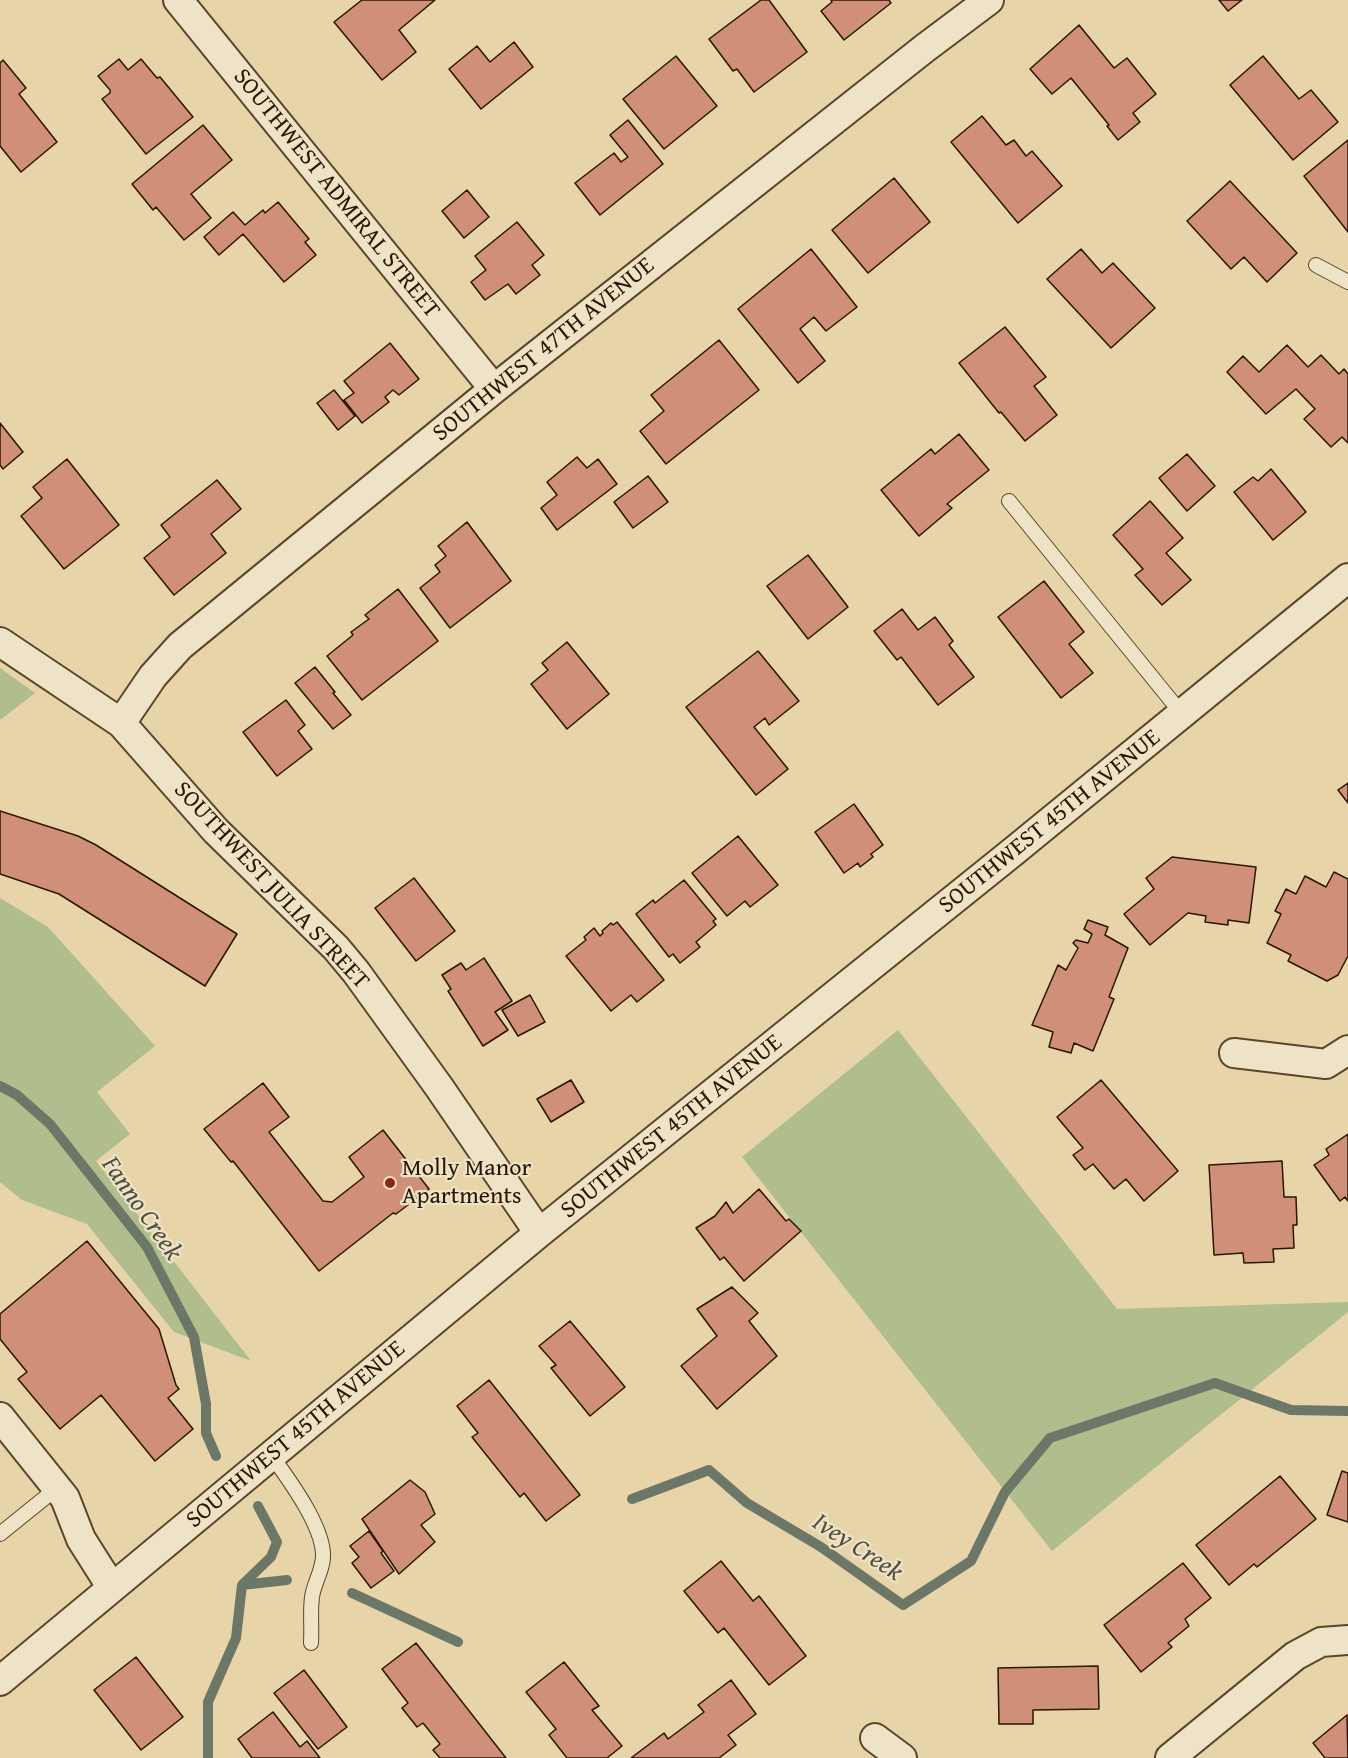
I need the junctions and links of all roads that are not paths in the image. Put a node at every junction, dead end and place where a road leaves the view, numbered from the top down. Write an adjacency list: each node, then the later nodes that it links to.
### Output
1 (178, 0): 5 (street, SOUTHWEST ADMIRAL STREET)
2 (989, 0): 5 (street, SOUTHWEST 47TH AVENUE)
3 (1316, 266): 4 (lane)
4 (1348, 282)
5 (494, 389): 10 (street, SOUTHWEST 47TH AVENUE)
6 (1009, 501): 9 (lane)
7 (1348, 578): 9 (street, SOUTHWEST 45TH AVENUE)
8 (0, 642): 10 (street, SOUTHWEST JULIA STREET)
9 (1182, 714): 13 (street, SOUTHWEST 45TH AVENUE)
10 (121, 723): 13 (street, SOUTHWEST JULIA STREET)
11 (1348, 1050): 12 (street)
12 (1234, 1053)
13 (539, 1233): 15 (street, SOUTHWEST 45TH AVENUE)
14 (0, 1417): 16 (street)
15 (272, 1456): 18 (street, SOUTHWEST 45TH AVENUE); 20 (lane)
16 (57, 1488): 17 (lane); 18 (street)
17 (0, 1534)
18 (112, 1588): 21 (street, SOUTHWEST 45TH AVENUE)
19 (1348, 1640): 24 (street)
20 (311, 1643)
21 (0, 1681)
22 (875, 1738): 23 (street)
23 (902, 1758)
24 (1170, 1758)

